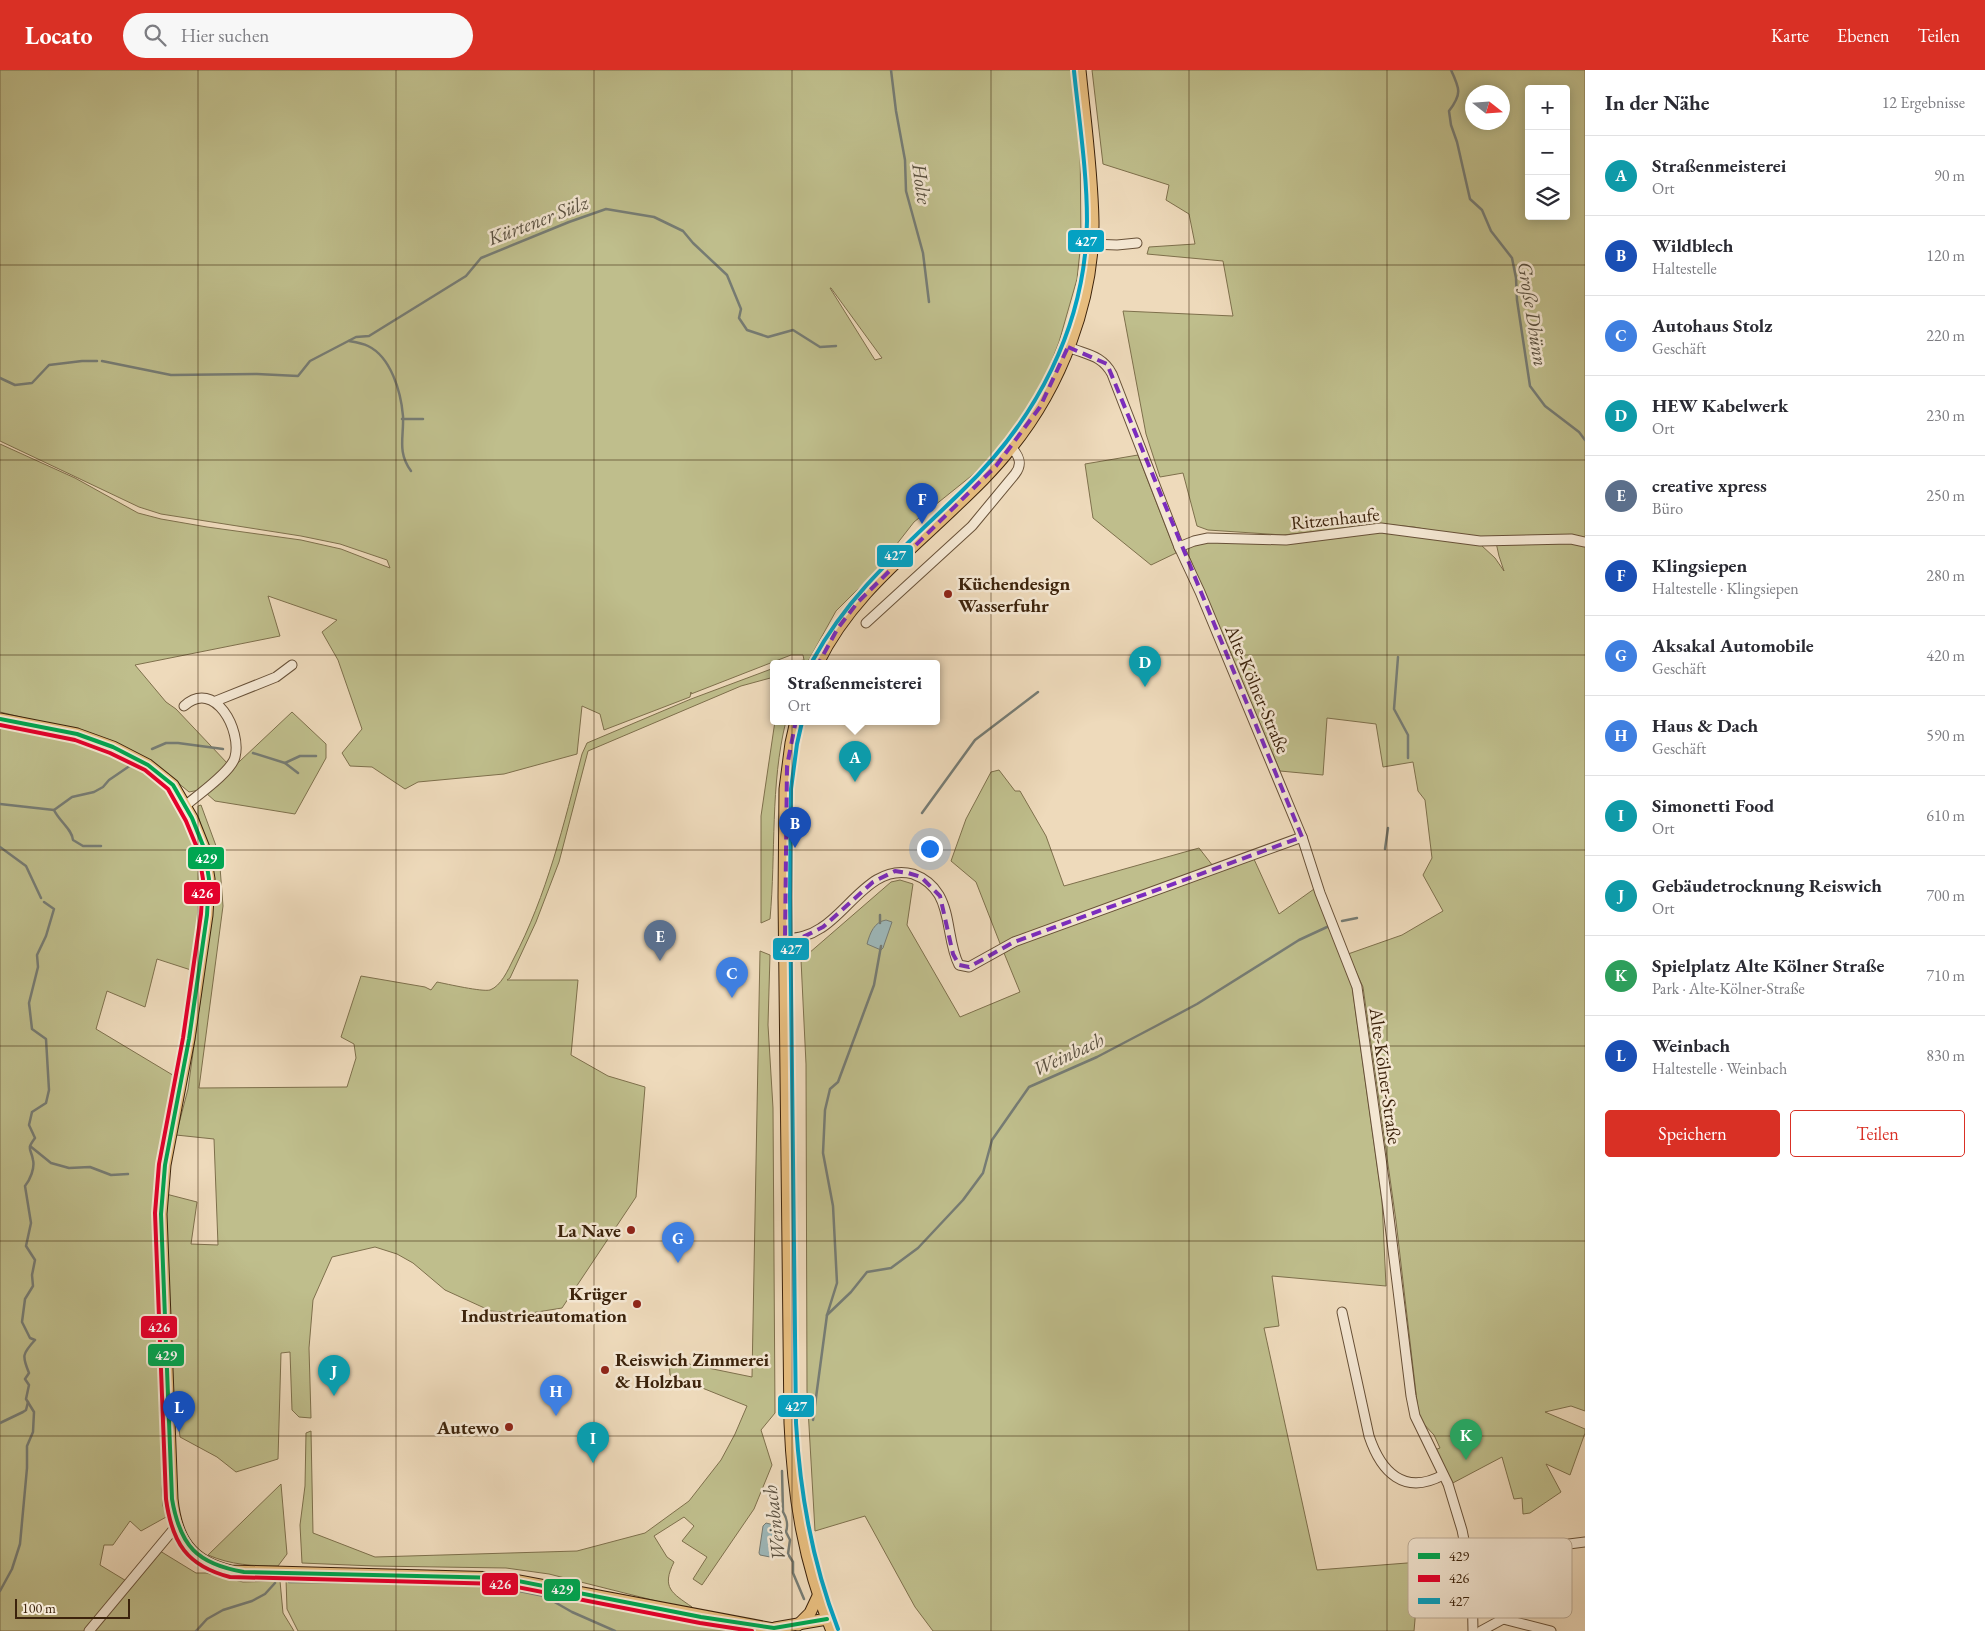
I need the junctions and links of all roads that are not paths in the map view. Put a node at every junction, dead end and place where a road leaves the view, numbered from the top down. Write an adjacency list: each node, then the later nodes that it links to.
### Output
1 (1080, 70): 3 (main road)
2 (1137, 242): 3 (street)
3 (1091, 244): 4 (main road)
4 (1068, 347): 5 (main road); 7 (street, Alte-Kölner-Straße)
5 (1012, 448): 8 (street); 9 (main road)
6 (1585, 542): 7 (street, Ritzenhaufe)
7 (1179, 547): 16 (street, Alte-Kölner-Straße)
8 (866, 623)
9 (820, 660)
10 (292, 665): 11 (street)
11 (216, 701): 12 (street); 15 (street)
12 (184, 706)
13 (0, 718): 15 (main road)
14 (795, 725): 17 (main road)
15 (186, 805): 20 (main road)
16 (1302, 838): 17 (street); 19 (street, Alte-Kölner-Straße)
17 (785, 939): 24 (main road)
18 (1342, 1312): 19 (street)
19 (1443, 1475): 21 (street, Alte-Kölner-Straße)
20 (178, 1528): 29 (main road); 30 (street)
21 (1464, 1538)
22 (1585, 1542): 23 (street)
23 (1572, 1544)
24 (818, 1596): 26 (main road); 28 (main road)
25 (1473, 1618): 32 (street, Alte-Kölner-Straße)
26 (827, 1619): 28 (main road); 31 (main road)
27 (1503, 1619): 33 (street); 34 (street)
28 (798, 1625): 29 (main road)
29 (779, 1630)
30 (89, 1631)
31 (832, 1631)
32 (1473, 1631)
33 (1481, 1631)
34 (1551, 1631)

